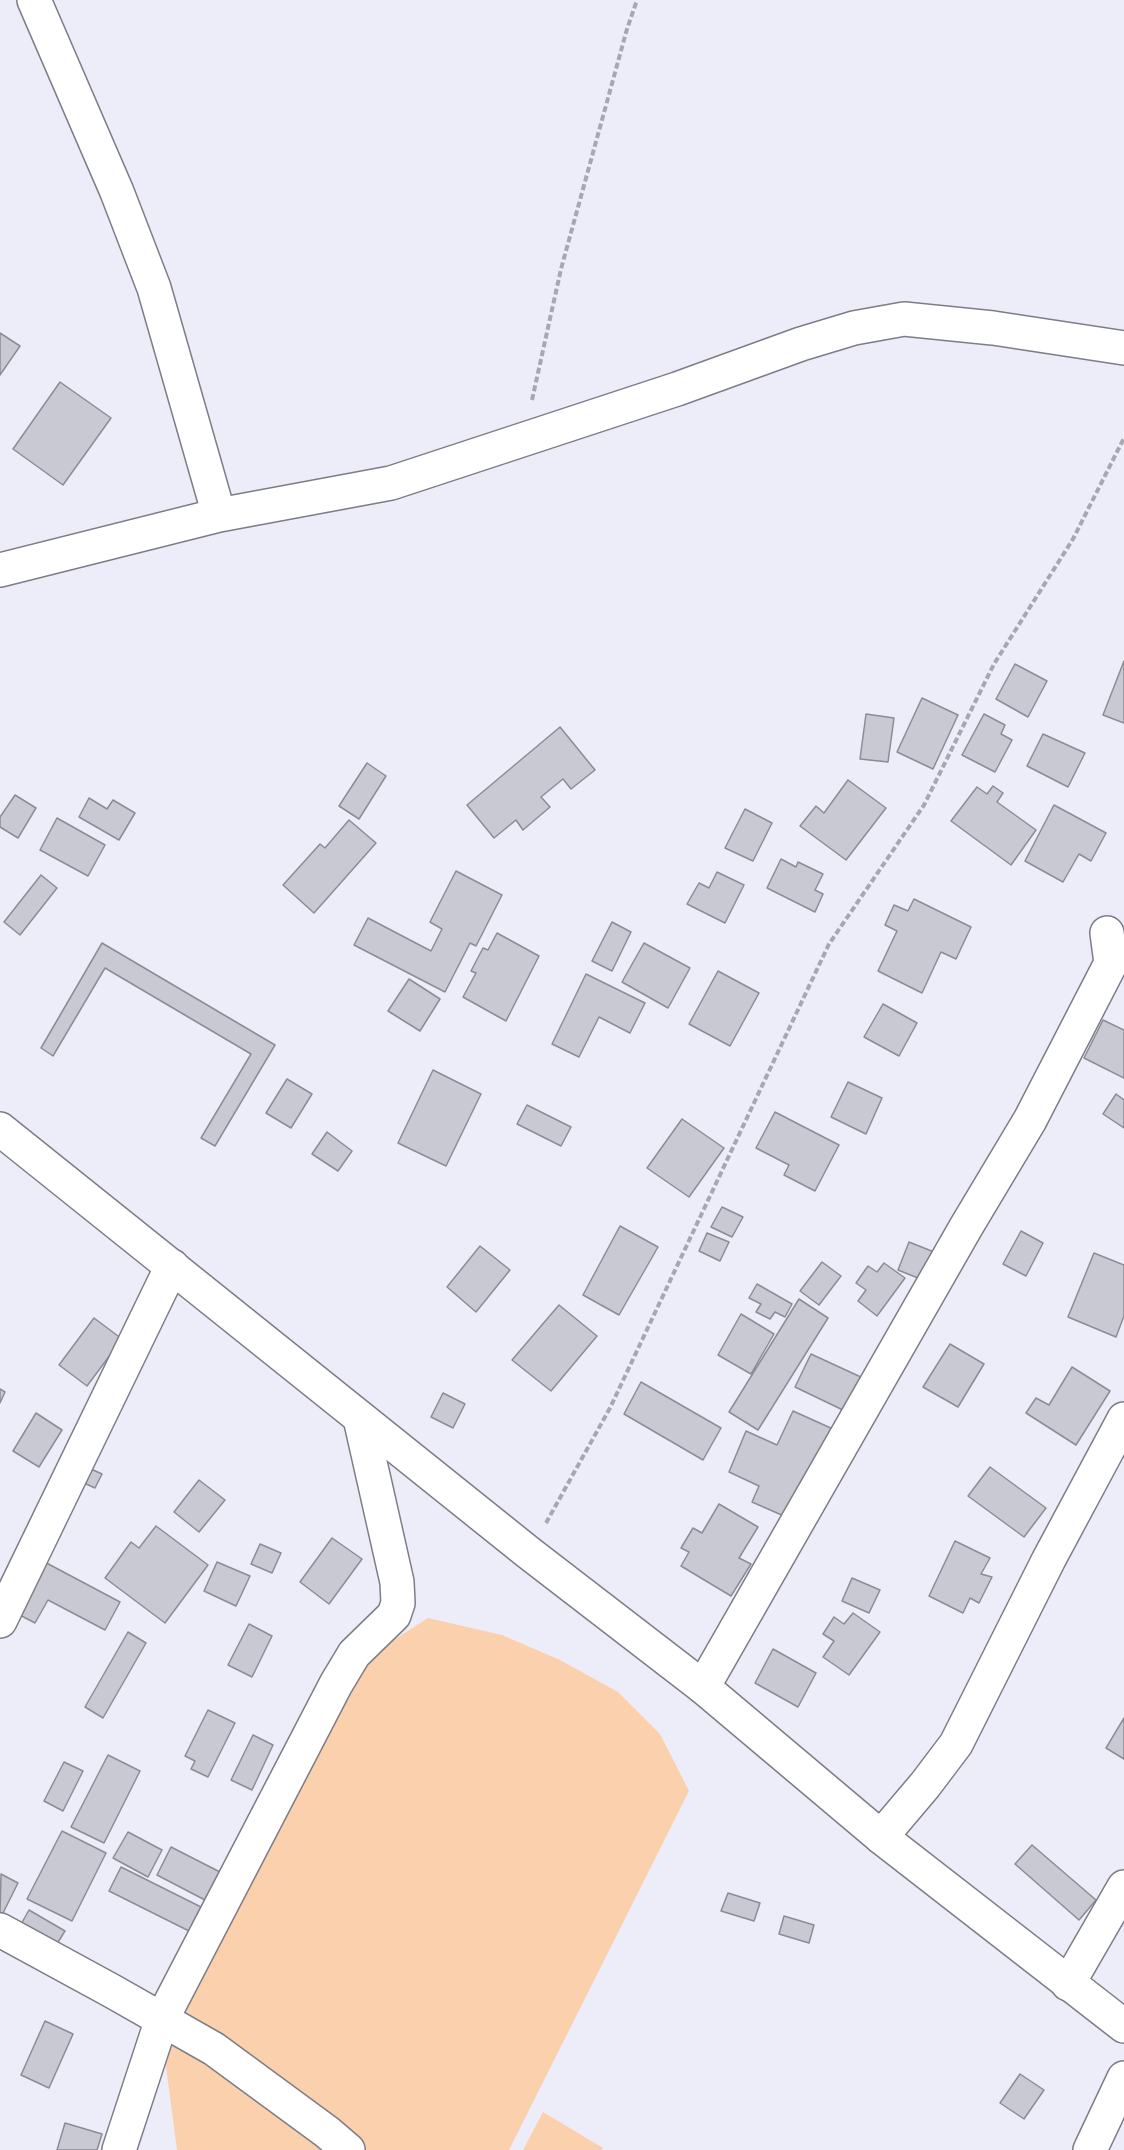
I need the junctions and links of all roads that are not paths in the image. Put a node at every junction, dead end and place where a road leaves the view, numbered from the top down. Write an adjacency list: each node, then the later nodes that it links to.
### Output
1 (34, 0): 3 (street)
2 (1124, 348): 3 (street)
3 (219, 515): 4 (street)
4 (0, 570)
5 (1107, 933): 11 (street)
6 (0, 1130): 7 (street)
7 (172, 1266): 8 (street); 10 (street)
8 (360, 1418): 11 (street); 16 (street)
9 (1124, 1419): 12 (street)
10 (0, 1621)
11 (703, 1687): 12 (street)
12 (881, 1837): 15 (street)
13 (1124, 1887): 15 (street)
14 (0, 1930): 16 (street)
15 (1068, 1984): 17 (street)
16 (162, 2019): 19 (street); 20 (street)
17 (1124, 2026)
18 (1124, 2078): 21 (street)
19 (119, 2150)
20 (348, 2150)
21 (1090, 2150)

